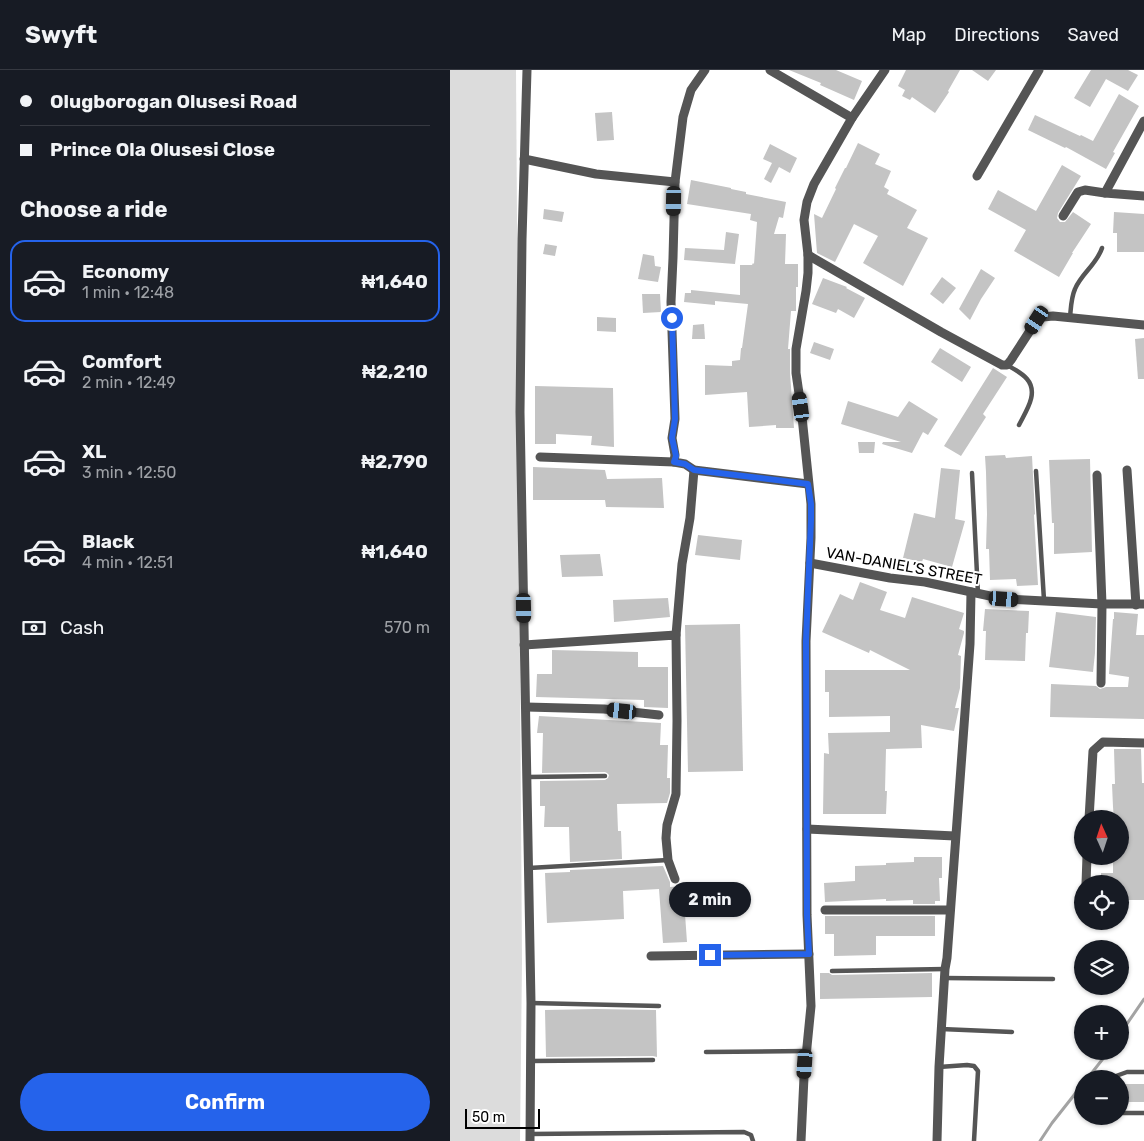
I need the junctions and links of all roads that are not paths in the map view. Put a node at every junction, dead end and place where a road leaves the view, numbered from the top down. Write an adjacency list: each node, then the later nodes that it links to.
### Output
1 (527, 70): 8 (street)
2 (705, 70): 10 (street)
3 (770, 70): 6 (street)
4 (885, 70): 6 (street)
5 (1039, 70): 9 (street)
6 (852, 118): 15 (street)
7 (1144, 121): 11 (street)
8 (524, 159): 10 (street); 34 (street)
9 (977, 176)
10 (675, 182): 21 (street)
11 (1105, 192): 12 (street); 13 (street)
12 (1144, 196)
13 (1063, 216)
14 (1102, 248): 16 (lane)
15 (808, 255): 18 (street); 27 (street)
16 (1070, 317): 17 (street); 18 (street)
17 (1144, 325)
18 (1007, 365): 19 (lane)
19 (1019, 424)
20 (540, 457): 21 (street)
21 (674, 462): 22 (street)
22 (694, 470): 27 (street); 33 (street)
23 (1127, 470): 32 (street)
24 (1036, 471): 30 (lane)
25 (972, 473): 29 (lane)
26 (1097, 475): 31 (street)
27 (808, 484): 28 (street)
28 (810, 563): 29 (street, VAN-DANIEL’S STREET); 42 (street)
29 (975, 593): 30 (street, VAN-DANIEL’S STREET); 43 (street)
30 (1044, 602): 31 (street, VAN-DANIEL’S STREET)
31 (1102, 604): 32 (street, VAN-DANIEL’S STREET); 35 (street)
32 (1140, 605)
33 (676, 636): 34 (street); 44 (street)
34 (524, 645): 36 (street)
35 (1101, 683)
36 (526, 706): 37 (street); 40 (street)
37 (659, 715)
38 (1144, 742): 41 (street)
39 (605, 776): 40 (lane)
40 (527, 777): 45 (street)
41 (1090, 810)
42 (807, 829): 43 (street); 49 (street)
43 (955, 836): 48 (street)
44 (668, 860): 45 (lane); 46 (street)
45 (529, 868): 54 (street)
46 (675, 879)
47 (825, 910): 48 (street)
48 (950, 910): 52 (street)
49 (809, 954): 50 (street); 58 (street)
50 (651, 956)
51 (832, 971): 52 (lane)
52 (945, 974): 53 (lane); 56 (street)
53 (1053, 979)
54 (531, 1003): 55 (lane); 61 (street)
55 (659, 1006)
56 (941, 1029): 57 (lane); 62 (street)
57 (1012, 1032)
58 (806, 1051): 59 (lane); 71 (street)
59 (706, 1052)
60 (653, 1060): 61 (lane)
61 (530, 1061): 68 (street)
62 (939, 1066): 72 (street); 73 (lane)
63 (1129, 1072): 64 (lane)
64 (1144, 1072)
65 (1129, 1113): 66 (lane)
66 (1144, 1113)
67 (594, 1134): 68 (lane); 69 (lane); 70 (lane)
68 (530, 1137)
69 (594, 1141)
70 (753, 1141)
71 (801, 1141)
72 (937, 1141)
73 (974, 1141)

